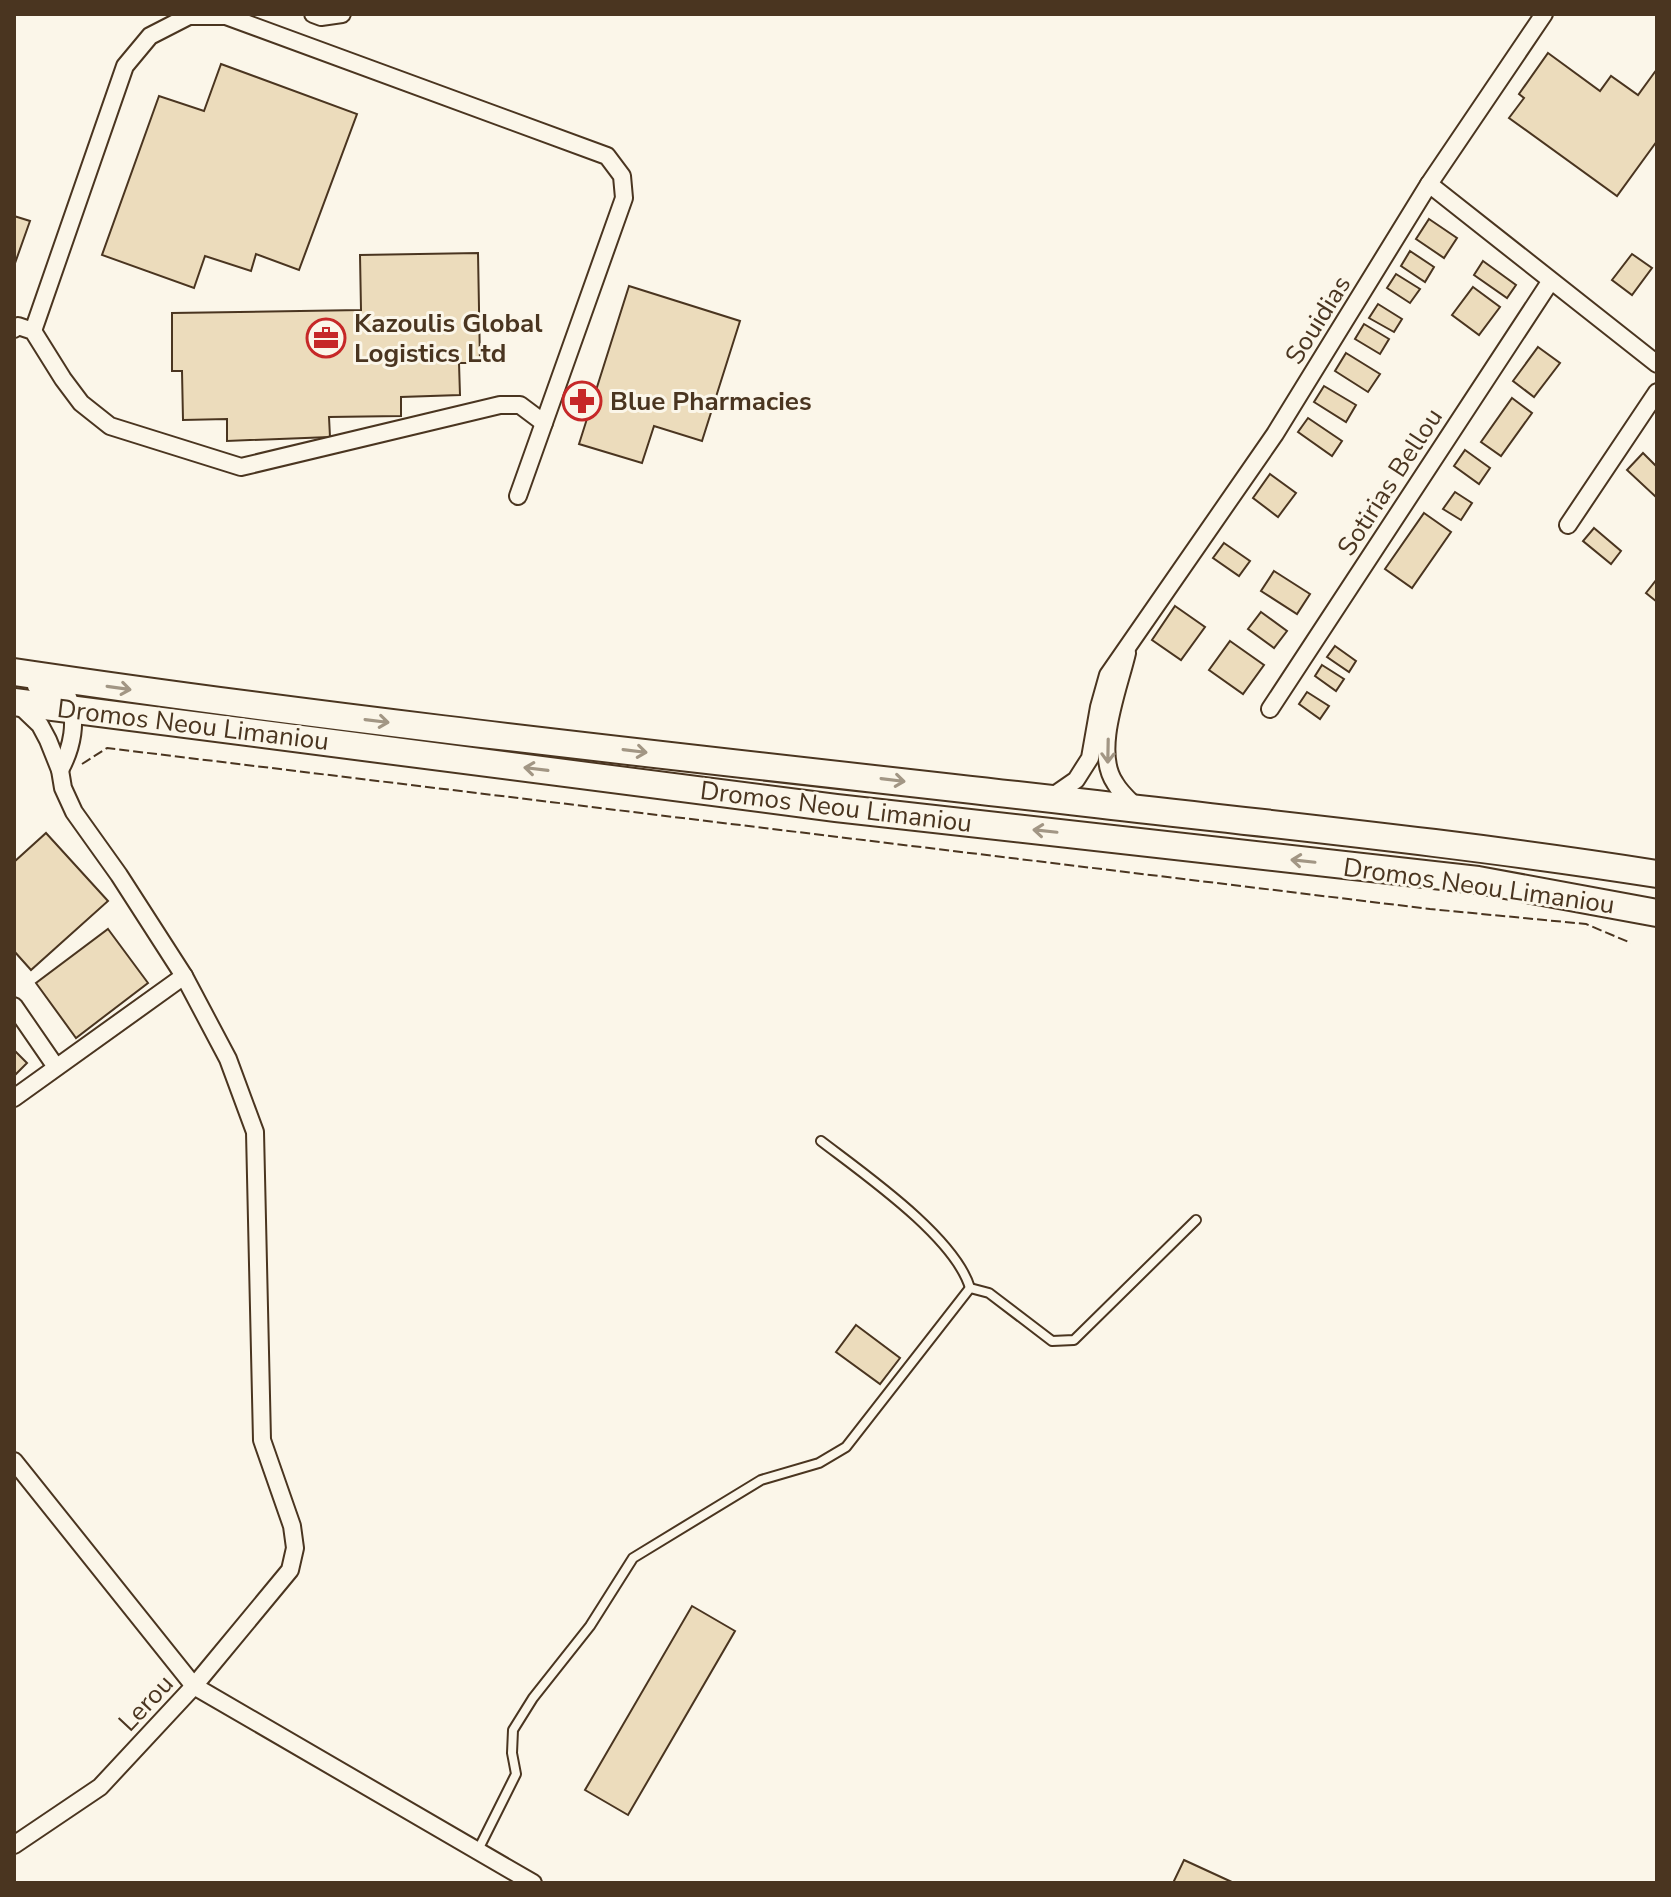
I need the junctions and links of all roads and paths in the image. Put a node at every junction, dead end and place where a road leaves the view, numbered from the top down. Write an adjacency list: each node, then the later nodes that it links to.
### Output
1 (313, 14): 2 (street)
2 (342, 14)
3 (1544, 14): 5 (street, Souidias)
4 (208, 15): 8 (street); 11 (street)
5 (1429, 184): 6 (street); 14 (street, Souidias)
6 (1550, 282): 9 (street); 18 (street, Sotirias Bellou)
7 (14, 329): 8 (street)
8 (33, 331): 11 (street)
9 (1657, 364)
10 (1657, 392): 13 (street)
11 (544, 423): 12 (street)
12 (518, 496)
13 (1568, 525)
14 (1128, 648): 20 (street, Souidias); 21 (street, Souidias, one-way to 21)
15 (14, 674): 17 (street); 20 (main road, Dromos Neou Limaniou, one-way to 20)
16 (15, 702): 17 (main road, Dromos Neou Limaniou); 19 (street)
17 (73, 709): 19 (street); 23 (main road, Dromos Neou Limaniou, one-way to 17)
18 (1270, 709)
19 (60, 770): 24 (street)
20 (1050, 798): 21 (main road, Dromos Neou Limaniou)
21 (1136, 807): 22 (main road, Dromos Neou Limaniou)
22 (1657, 874)
23 (1657, 913)
24 (184, 976): 26 (street); 32 (street, Lerou)
25 (14, 1006): 26 (street)
26 (56, 1067): 27 (street)
27 (14, 1098)
28 (821, 1141): 30 (lane)
29 (1196, 1220): 30 (lane)
30 (970, 1288): 34 (lane)
31 (14, 1461): 32 (street)
32 (194, 1686): 33 (street, Lerou); 34 (street)
33 (14, 1845)
34 (478, 1851): 35 (street)
35 (533, 1883)

